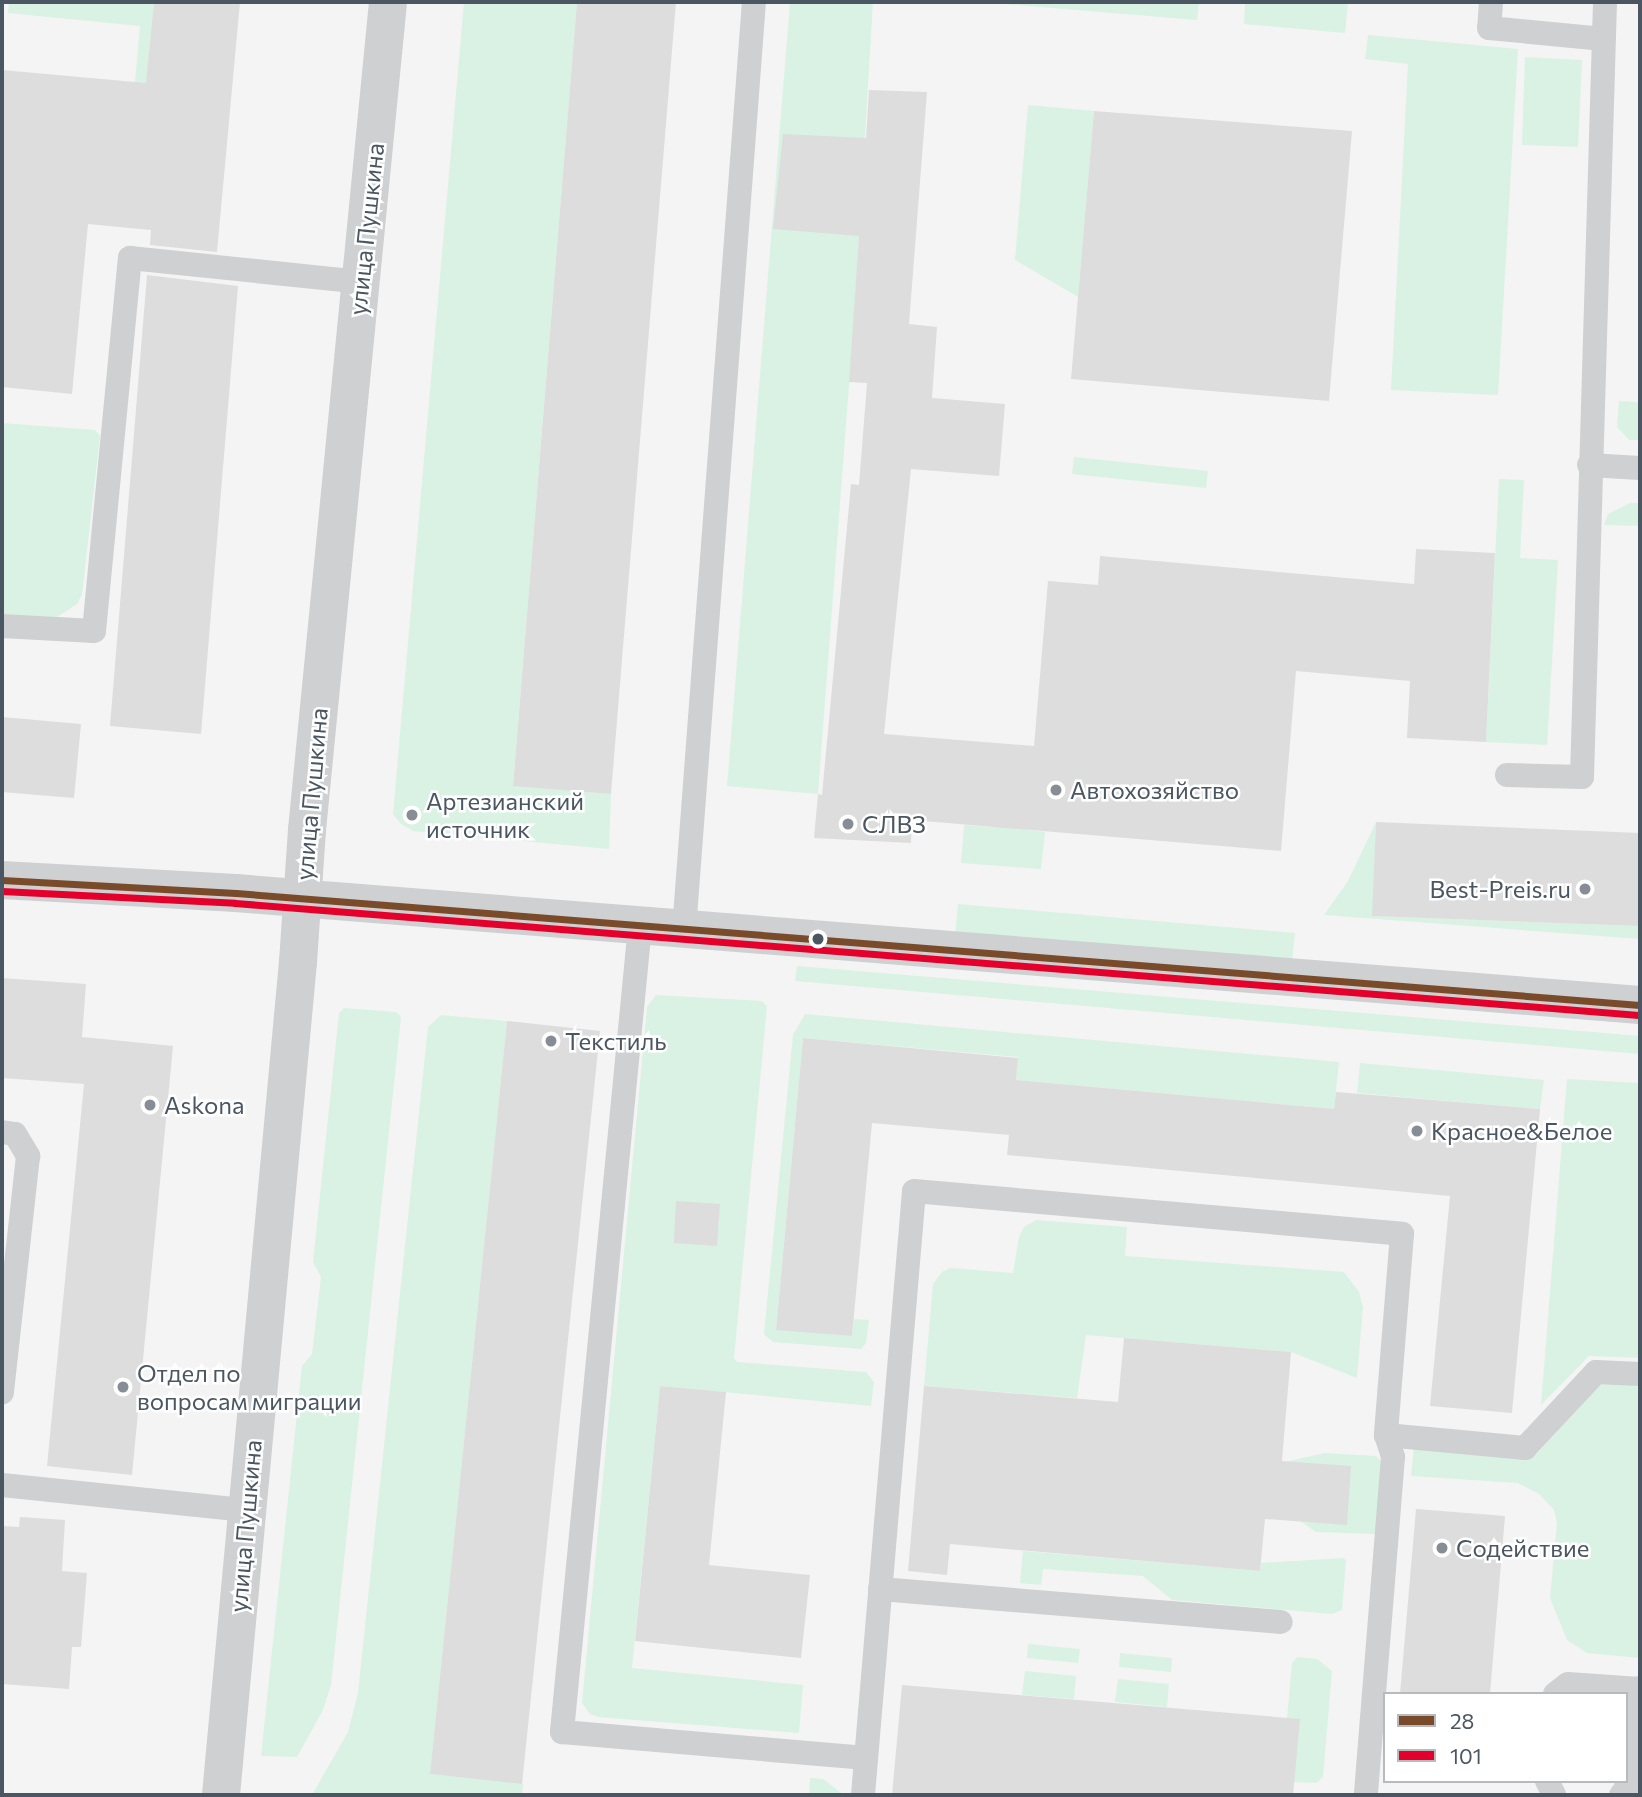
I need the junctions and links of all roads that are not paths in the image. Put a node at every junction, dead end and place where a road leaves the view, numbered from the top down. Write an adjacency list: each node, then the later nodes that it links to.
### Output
1 (388, 2): 6 (street, улица Пушкина)
2 (754, 2): 14 (lane)
3 (1491, 2): 5 (lane)
4 (1605, 2): 5 (lane)
5 (1603, 38): 7 (lane)
6 (361, 282): 9 (lane); 12 (street, улица Пушкина)
7 (1589, 465): 8 (lane); 10 (lane)
8 (1640, 468)
9 (2, 626)
10 (1507, 775)
11 (2, 880): 12 (street)
12 (302, 899): 13 (street); 21 (street, улица Пушкина)
13 (640, 926): 14 (street); 26 (lane)
14 (684, 930): 15 (street)
15 (1640, 1005)
16 (2, 1132): 18 (lane)
17 (1640, 1374): 19 (lane)
18 (2, 1393)
19 (1386, 1435): 22 (lane); 30 (lane)
20 (2, 1485): 21 (lane)
21 (246, 1510): 28 (street, улица Пушкина)
22 (880, 1589): 23 (lane); 26 (lane)
23 (1281, 1622)
24 (1639, 1689): 25 (lane); 27 (lane)
25 (1558, 1692)
26 (866, 1758): 29 (lane)
27 (1628, 1774)
28 (221, 1795)
29 (863, 1795)
30 (1366, 1795)

